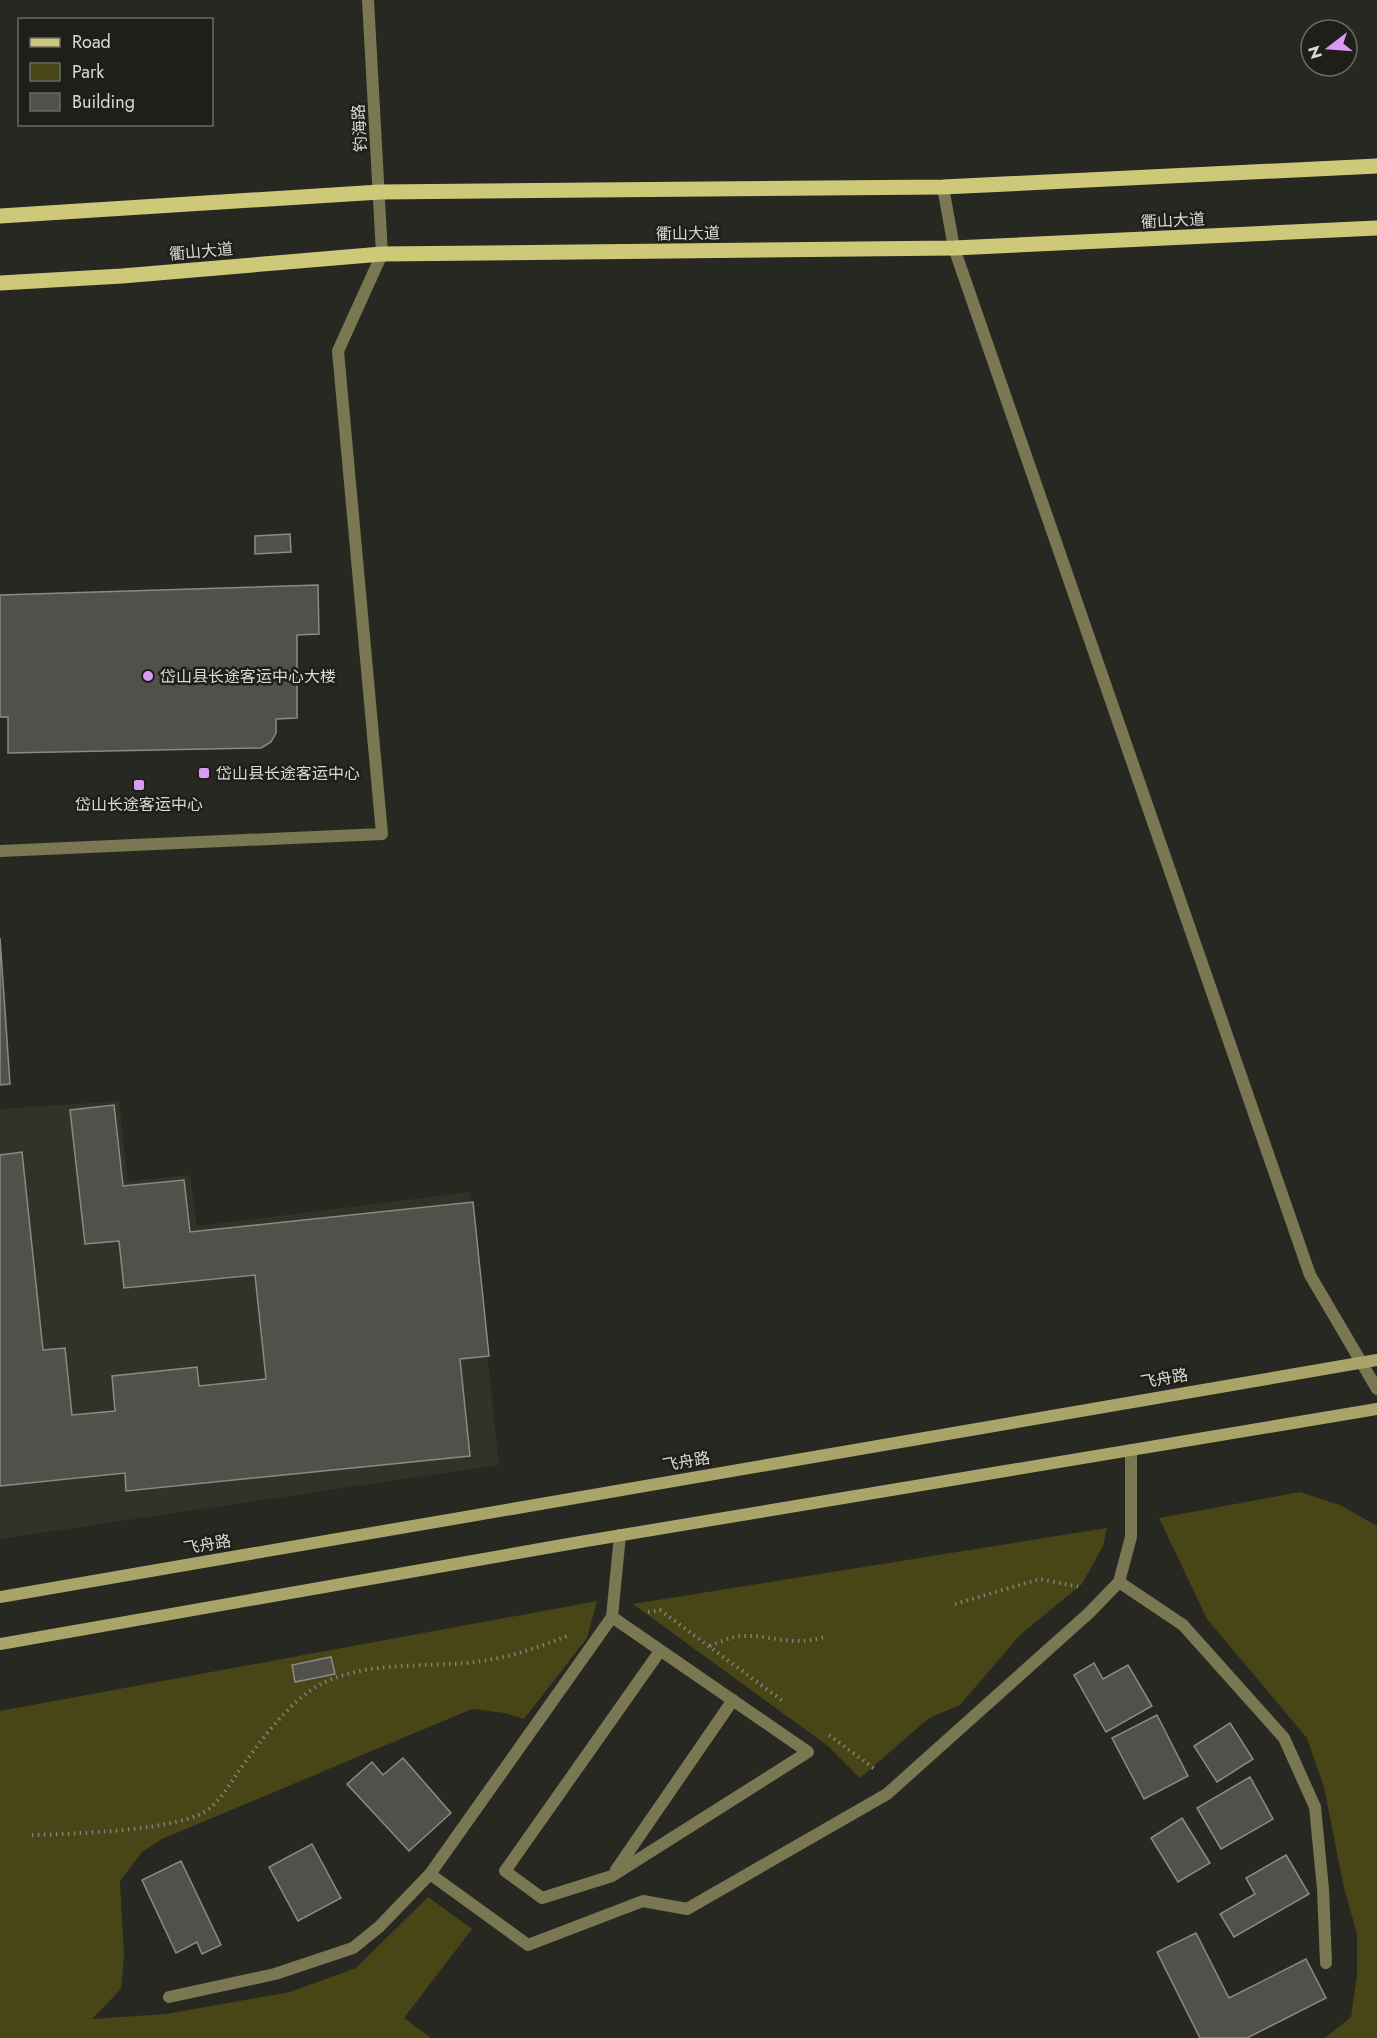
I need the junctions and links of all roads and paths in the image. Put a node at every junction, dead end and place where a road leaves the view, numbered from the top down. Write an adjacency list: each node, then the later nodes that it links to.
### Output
1 (368, 0): 4 (street, 钓海路)
2 (1377, 166): 3 (main road)
3 (943, 187): 4 (main road); 7 (street)
4 (380, 192): 5 (main road); 8 (street, 钓海路)
5 (0, 216)
6 (1377, 228): 7 (main road, 衢山大道)
7 (954, 248): 8 (main road, 衢山大道); 12 (street)
8 (382, 254): 9 (main road, 衢山大道); 10 (street)
9 (0, 283)
10 (0, 851)
11 (1377, 1360): 12 (main road, 飞舟路)
12 (1360, 1361): 13 (street); 19 (main road, 飞舟路)
13 (1377, 1389)
14 (1377, 1409): 15 (main road)
15 (1131, 1450): 16 (main road); 17 (street)
16 (620, 1535): 21 (street); 24 (main road)
17 (1119, 1582): 18 (street); 31 (street)
18 (1107, 1594): 20 (path); 29 (street)
19 (0, 1597)
20 (955, 1604)
21 (612, 1617): 26 (street); 29 (street)
22 (571, 1634): 28 (path)
23 (825, 1637): 25 (path)
24 (0, 1644)
25 (710, 1646)
26 (660, 1651): 27 (street); 30 (street)
27 (732, 1700): 30 (street); 30 (street)
28 (32, 1835)
29 (430, 1874): 32 (street)
30 (612, 1876)
31 (1326, 1963)
32 (169, 1997)

